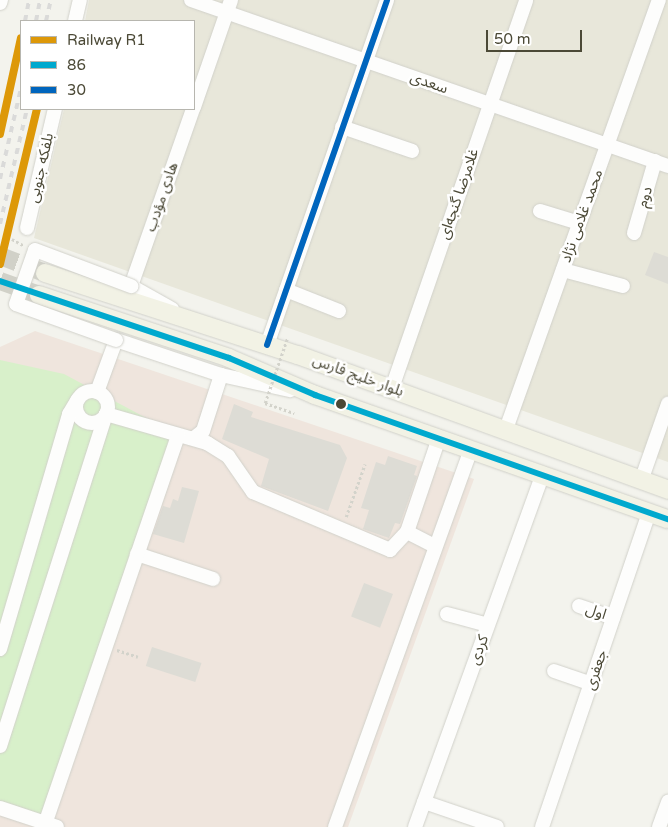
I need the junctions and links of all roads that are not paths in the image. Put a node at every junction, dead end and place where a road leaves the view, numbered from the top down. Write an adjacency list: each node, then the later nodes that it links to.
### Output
1 (80, 0): 7 (street)
2 (191, 0): 6 (street, سعدی)
3 (387, 0): 8 (street)
4 (526, 0): 10 (street, غلامرضا گنجه‌ای)
5 (659, 0): 14 (street, محمد غلامی نژاد)
6 (229, 6): 8 (street, سعدی); 9 (street, هادی مؤدب)
7 (75, 20)
8 (366, 61): 10 (street, سعدی); 13 (street)
9 (195, 102)
10 (490, 104): 14 (street, سعدی); 32 (street, غلامرضا گنجه‌ای)
11 (55, 110): 19 (street, بلفکه جنوبی)
12 (192, 110): 23 (street, هادی مؤدب)
13 (342, 127): 15 (street); 25 (street)
14 (607, 144): 16 (street, سعدی); 18 (street, محمد غلامی نژاد)
15 (412, 151)
16 (662, 164): 20 (street, دوم)
17 (540, 211): 18 (street)
18 (579, 223): 21 (street, محمد غلامی نژاد)
19 (27, 228)
20 (634, 233)
21 (563, 270): 24 (street); 38 (street, محمد غلامی نژاد)
22 (45, 273): 28 (main road, بلوار خلیج فارس)
23 (131, 286): 28 (street); 29 (street, bridge)
24 (623, 286)
25 (286, 290): 27 (street); 30 (street)
26 (38, 295): 34 (main road, بلوار خلیج فارس)
27 (339, 311)
28 (204, 327): 30 (main road, بلوار خلیج فارس)
29 (116, 340): 31 (street); 33 (street)
30 (267, 344): 32 (main road, بلوار خلیج فارس)
31 (221, 375): 34 (street); 40 (street)
32 (392, 388): 38 (main road, بلوار خلیج فارس)
33 (98, 392): 35 (street); 37 (street)
34 (315, 395): 41 (main road, بلوار خلیج فارس)
35 (78, 399): 37 (street); 56 (street)
36 (668, 404): 44 (street)
37 (106, 414): 39 (street); 59 (street)
38 (505, 432): 44 (main road, بلوار خلیج فارس)
39 (178, 435): 40 (street); 50 (street)
40 (194, 438): 48 (street)
41 (440, 438): 42 (main road, بلوار خلیج فارس); 48 (street)
42 (472, 450): 43 (main road, بلوار خلیج فارس); 49 (street)
43 (543, 474): 46 (main road, بلوار خلیج فارس); 55 (street, کردی)
44 (641, 481): 45 (main road, بلوار خلیج فارس)
45 (668, 490)
46 (649, 512): 47 (main road, بلوار خلیج فارس); 54 (street, جعفری)
47 (668, 519)
48 (408, 532): 49 (street)
49 (435, 546): 64 (street)
50 (137, 554): 51 (street); 63 (street)
51 (213, 578)
52 (579, 606): 54 (street, اول)
53 (447, 614): 55 (street)
54 (613, 618): 58 (street, جعفری)
55 (488, 625): 60 (street, کردی)
56 (0, 649)
57 (554, 671): 58 (street)
58 (591, 684): 67 (street, جعفری)
59 (0, 746)
60 (424, 802): 65 (street, کردی); 66 (street)
61 (668, 802): 68 (street)
62 (0, 808): 63 (street)
63 (49, 826)
64 (335, 827)
65 (415, 827)
66 (496, 827)
67 (542, 827)
68 (659, 827)

